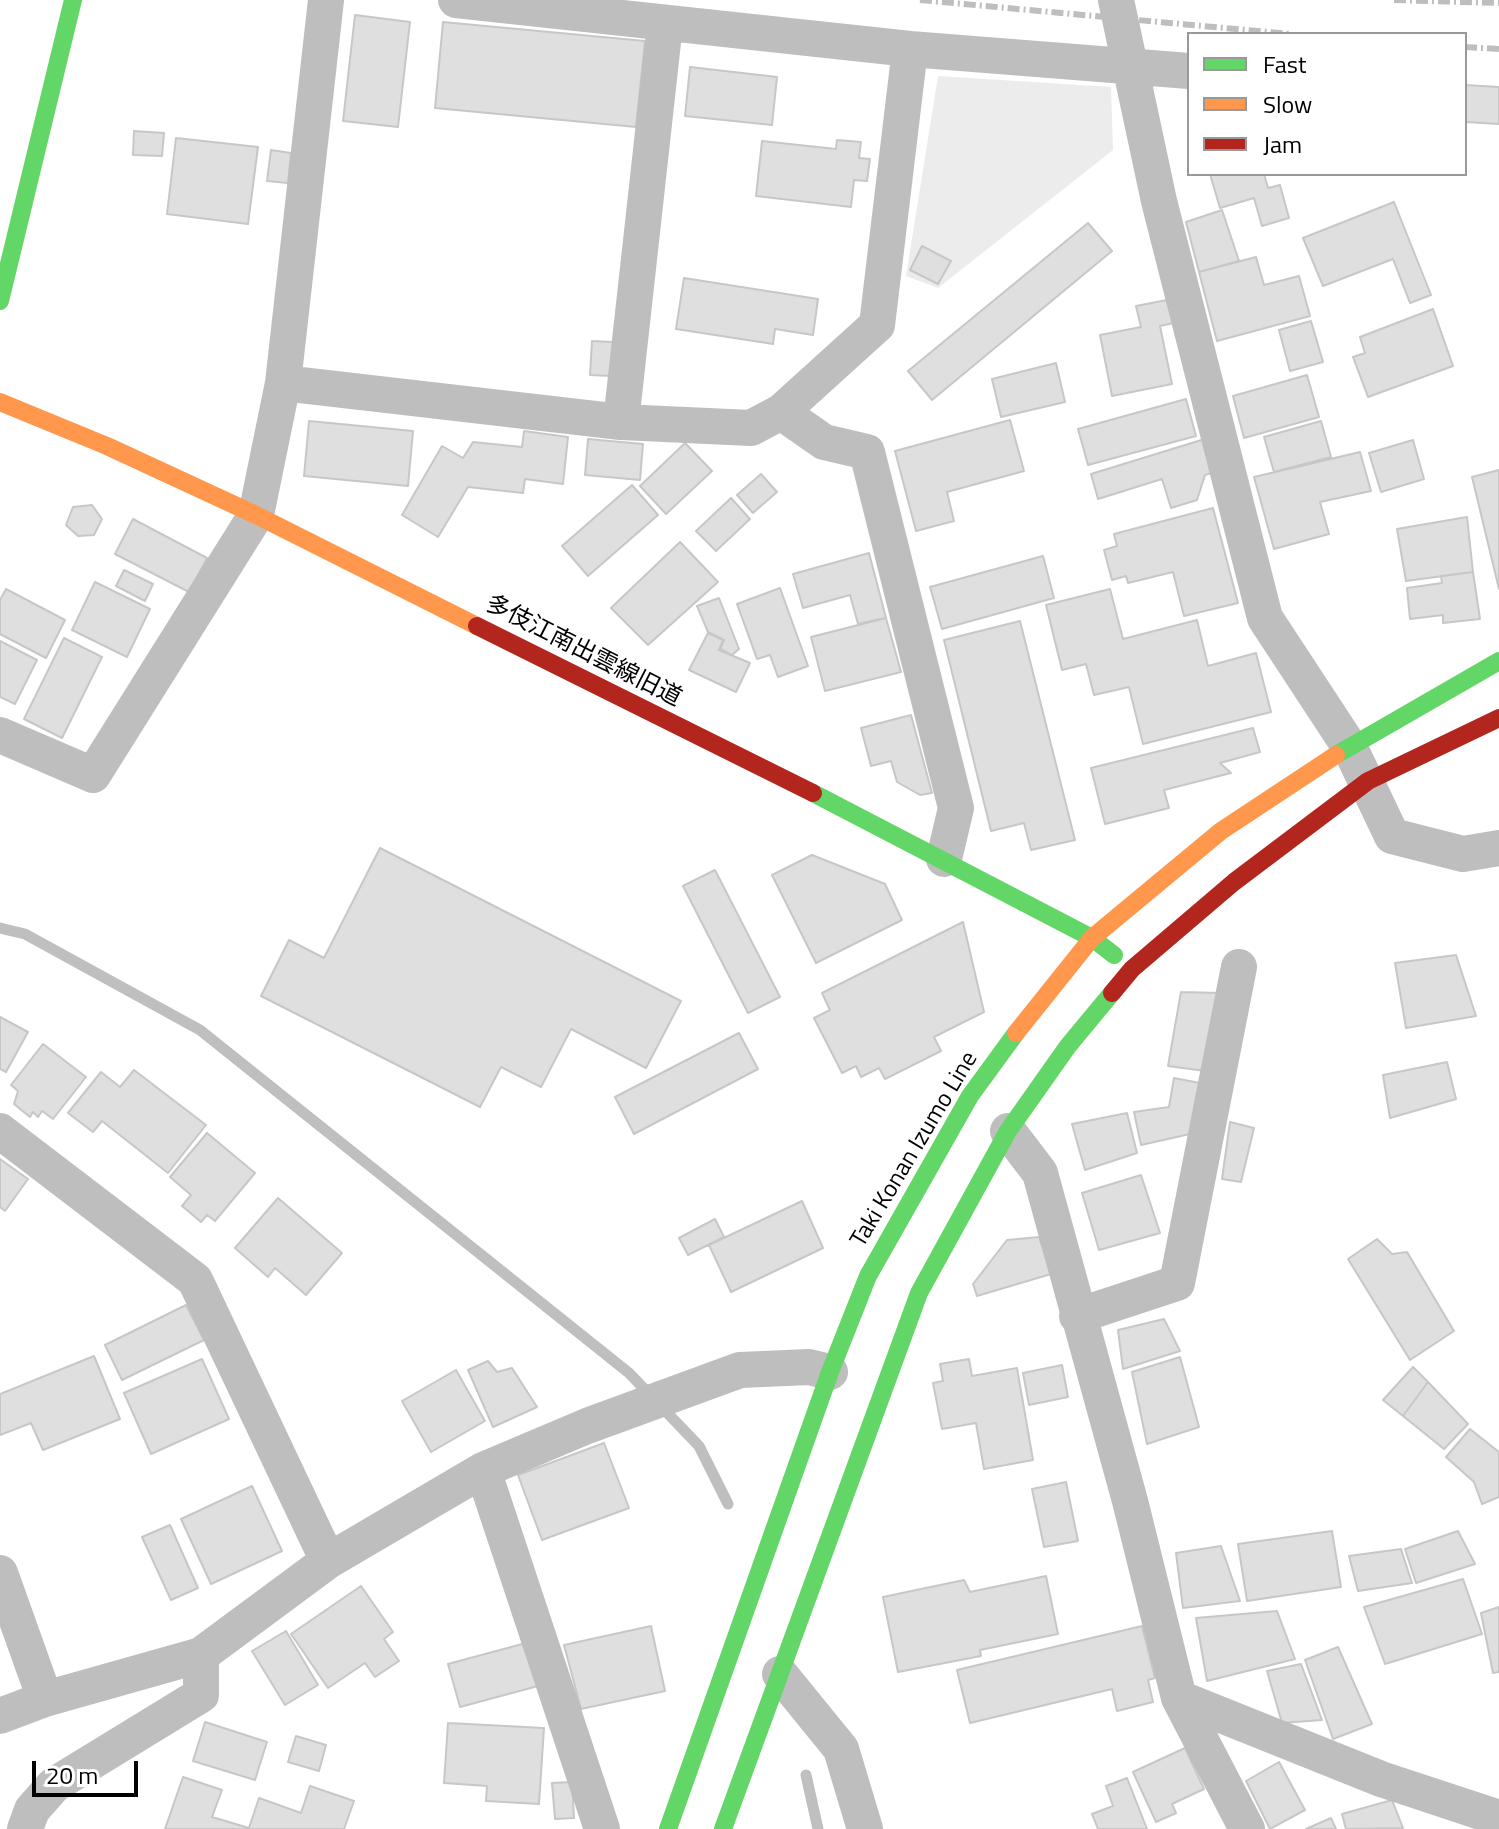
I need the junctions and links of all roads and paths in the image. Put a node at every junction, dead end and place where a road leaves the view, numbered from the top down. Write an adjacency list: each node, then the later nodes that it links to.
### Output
1 (73, 0): 9 (main road)
2 (326, 0): 10 (street)
3 (1116, 0): 7 (street)
4 (469, 1): 5 (street)
5 (665, 24): 6 (street); 13 (street)
6 (910, 49): 7 (street); 12 (street)
7 (1130, 65): 8 (street); 18 (street)
8 (1187, 71)
9 (0, 301)
10 (283, 383): 13 (street); 14 (street)
11 (0, 402): 14 (main road, 多伎江南出雲線旧道)
12 (781, 412): 13 (street); 21 (street)
13 (621, 422)
14 (256, 515): 17 (street); 21 (main road, 多伎江南出雲線旧道)
15 (1499, 661): 18 (main road, Taki Konan Izumo Line)
16 (1499, 718): 19 (main road)
17 (0, 735)
18 (1349, 746): 19 (street); 22 (main road, Taki Konan Izumo Line)
19 (1368, 781): 20 (street); 24 (main road)
20 (1499, 848)
21 (944, 859): 22 (main road, 多伎江南出雲線旧道)
22 (1092, 938): 24 (main road, 多伎江南出雲線旧道); 28 (main road, Taki Konan Izumo Line)
23 (1239, 967): 27 (street)
24 (1132, 969): 26 (main road)
25 (0, 1131): 30 (street)
26 (1008, 1131): 27 (street); 33 (main road)
27 (1077, 1316): 34 (street)
28 (830, 1372): 29 (street); 40 (main road, Taki Konan Izumo Line)
29 (483, 1470): 30 (street); 39 (street)
30 (328, 1561): 32 (street)
31 (0, 1573): 35 (street)
32 (201, 1655): 35 (street); 38 (street)
33 (780, 1674): 41 (main road); 42 (street)
34 (1179, 1698): 37 (street); 43 (street)
35 (45, 1699): 36 (street)
36 (0, 1716)
37 (1499, 1818)
38 (25, 1829)
39 (602, 1829)
40 (668, 1829)
41 (723, 1829)
42 (865, 1829)
43 (1247, 1829)

